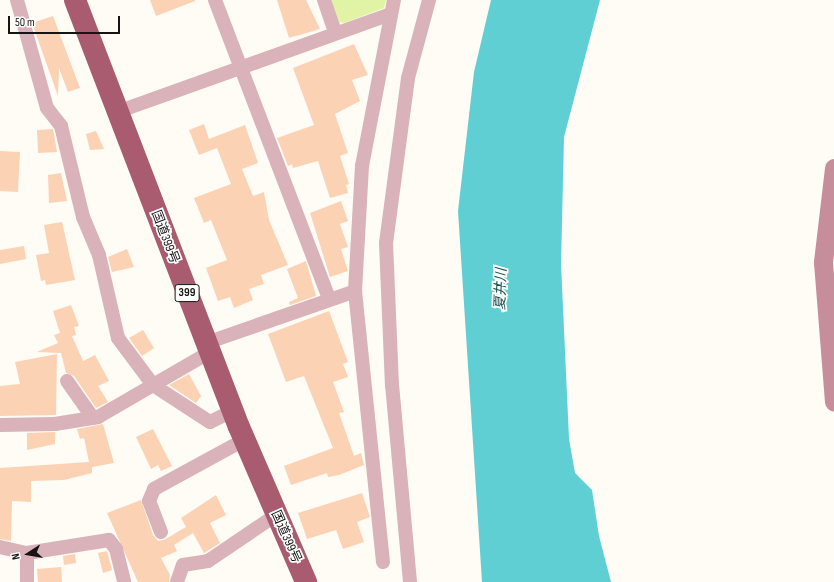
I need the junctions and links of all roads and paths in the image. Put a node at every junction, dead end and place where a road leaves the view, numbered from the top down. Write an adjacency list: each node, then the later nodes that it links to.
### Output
1 (17, 0): 18 (street)
2 (75, 0): 10 (highway, 国道399号 / 399)
3 (216, 0): 9 (street)
4 (324, 0): 8 (street)
5 (394, 0): 7 (street)
6 (429, 0): 33 (street)
7 (390, 14): 8 (street); 13 (street)
8 (334, 32): 9 (street)
9 (242, 65): 10 (street); 14 (street)
10 (117, 112): 16 (highway, 国道399号 / 399)
11 (834, 168): 12 (main road)
12 (830, 218): 15 (main road)
13 (355, 291): 14 (street); 28 (street)
14 (329, 298): 16 (street)
15 (829, 306): 19 (main road)
16 (208, 347): 18 (street); 20 (highway, 国道399号 / 399)
17 (67, 381): 21 (street)
18 (152, 385): 20 (street); 21 (street)
19 (834, 394)
20 (233, 411): 23 (highway, 国道399号 / 399)
21 (93, 418): 22 (street)
22 (0, 425)
23 (244, 440): 24 (highway, 国道399号 / 399); 25 (street)
24 (276, 515): 31 (street); 32 (highway, 国道399号 / 399)
25 (161, 532)
26 (0, 547): 27 (street)
27 (27, 553): 29 (street); 30 (street)
28 (382, 562)
29 (27, 582)
30 (124, 582)
31 (177, 582)
32 (306, 582)
33 (410, 582)

